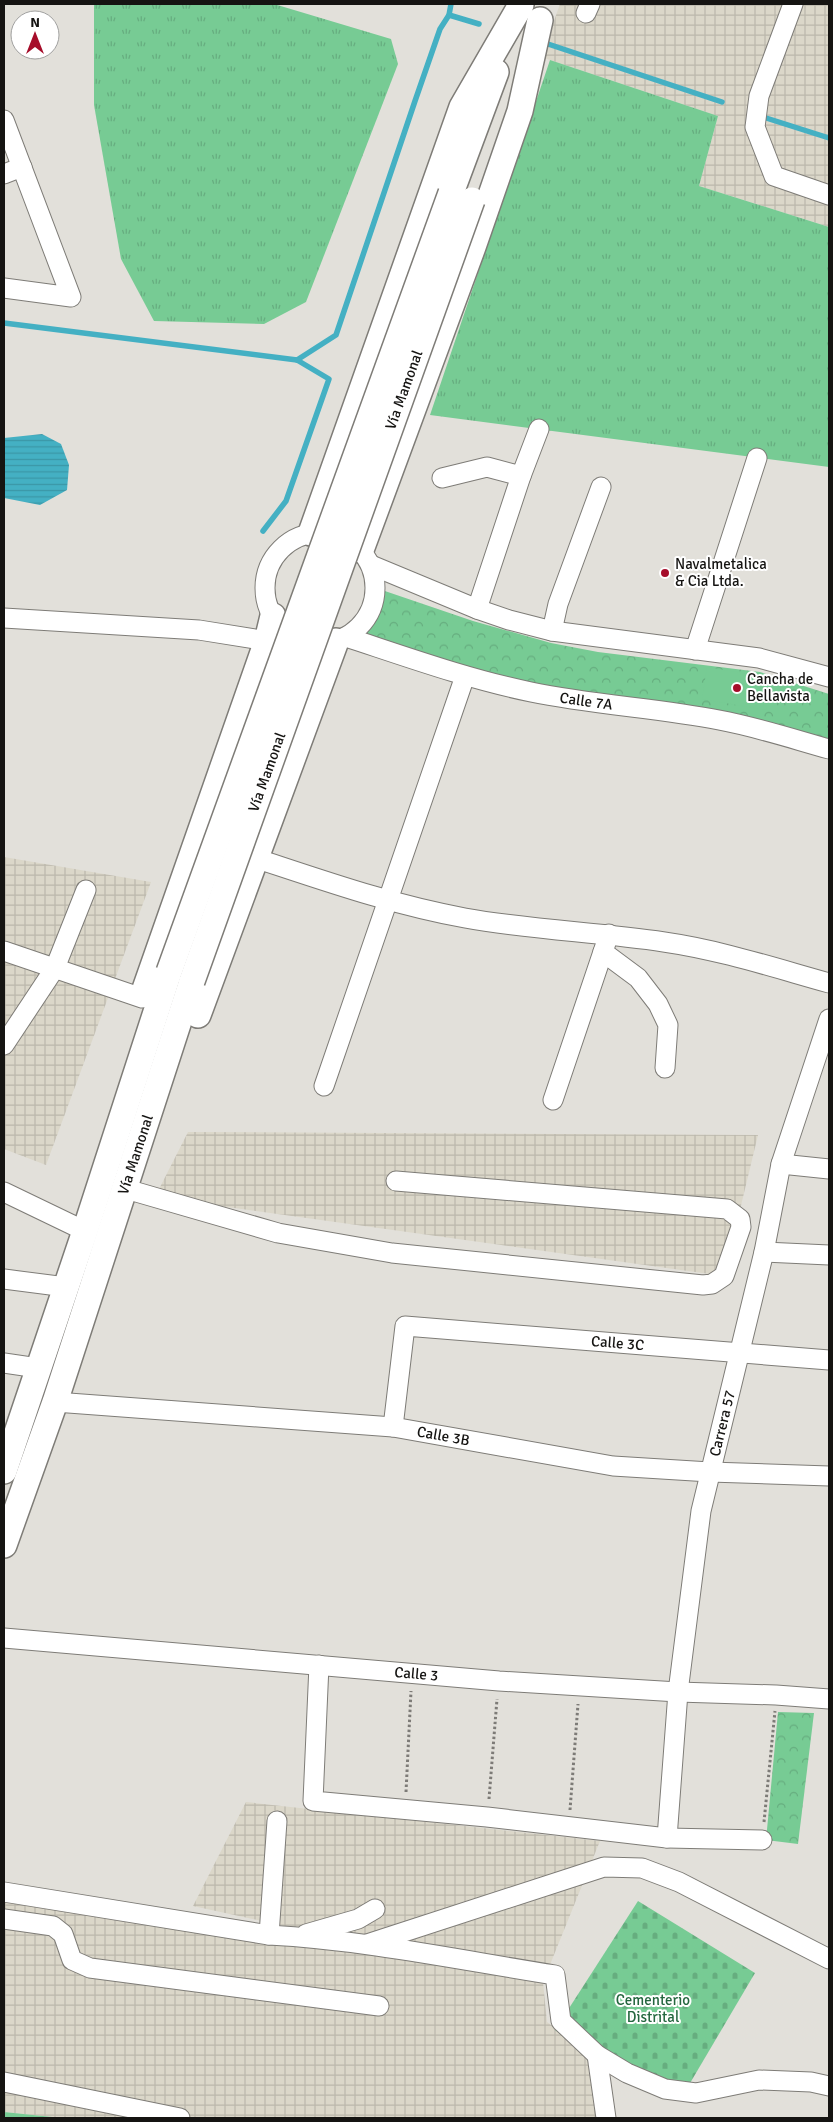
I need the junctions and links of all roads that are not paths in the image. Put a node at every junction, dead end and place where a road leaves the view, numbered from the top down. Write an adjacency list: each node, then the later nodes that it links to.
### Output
1 (794, 4): 6 (street)
2 (532, 8): 7 (main road, Vía Mamonal); 14 (main road); 15 (main road)
3 (4, 120): 4 (street)
4 (22, 167): 5 (street); 8 (street)
5 (4, 174)
6 (829, 195)
7 (462, 196): 38 (main road, Vía Mamonal, bridge); 39 (main road, Vía Mamonal, bridge)
8 (4, 288)
9 (539, 429): 11 (street)
10 (757, 458): 22 (street)
11 (521, 476): 12 (street); 16 (street)
12 (442, 478)
13 (601, 487): 19 (street)
14 (311, 534): 15 (street); 17 (street)
15 (366, 558): 16 (street); 20 (street)
16 (477, 609): 19 (street)
17 (273, 616): 20 (street); 21 (main road)
18 (4, 618): 21 (street)
19 (552, 631): 22 (street)
20 (341, 639): 23 (street, Calle 7A); 26 (main road)
21 (266, 641): 34 (main road)
22 (695, 650): 24 (street)
23 (465, 676): 25 (street, Calle 7A); 28 (street)
24 (829, 677)
25 (829, 749)
26 (255, 858): 28 (street); 39 (main road)
27 (86, 890): 32 (street)
28 (388, 902): 29 (street); 40 (street)
29 (609, 934): 31 (street); 33 (street)
30 (4, 951): 32 (street)
31 (603, 952): 37 (street); 41 (street)
32 (55, 968): 34 (street); 36 (street)
33 (829, 983)
34 (142, 998): 38 (main road)
35 (829, 1019): 42 (street, Carrera 57)
36 (4, 1045)
37 (665, 1068)
38 (137, 1071): 47 (main road, Vía Mamonal)
39 (161, 1080): 45 (main road, Vía Mamonal)
40 (324, 1086)
41 (553, 1100)
42 (781, 1164): 43 (street); 48 (street, Carrera 57)
43 (829, 1168)
44 (396, 1180): 45 (street)
45 (126, 1189): 56 (main road, Vía Mamonal)
46 (4, 1192): 47 (street)
47 (85, 1231): 51 (main road, Vía Mamonal)
48 (764, 1252): 49 (street); 52 (street, Carrera 57)
49 (829, 1255)
50 (4, 1279): 51 (street)
51 (66, 1287): 55 (main road, Vía Mamonal)
52 (738, 1352): 53 (street, Calle 3C); 57 (street, Calle 3C); 60 (street, Carrera 57)
53 (829, 1360)
54 (4, 1362): 55 (street)
55 (38, 1368): 58 (main road, Vía Mamonal)
56 (55, 1402): 57 (street, Calle 3B); 62 (main road, Vía Mamonal)
57 (394, 1427): 60 (street, Calle 3B)
58 (10, 1430): 59 (main road, Vía Mamonal)
59 (4, 1471)
60 (710, 1472): 61 (street, Calle 3B); 65 (street, Carrera 57)
61 (829, 1476)
62 (4, 1545)
63 (4, 1638): 64 (street, Calle 3)
64 (318, 1665): 65 (street, Calle 3); 68 (street)
65 (678, 1692): 66 (street, Calle 3); 68 (street, Carrera 57)
66 (829, 1699)
67 (277, 1821): 73 (street)
68 (667, 1838): 69 (street)
69 (762, 1840)
70 (4, 1892): 73 (street)
71 (375, 1909): 74 (street)
72 (4, 1919): 77 (street)
73 (269, 1935): 74 (street)
74 (297, 1937): 75 (street)
75 (363, 1945): 76 (street); 78 (street)
76 (829, 1959)
77 (379, 2006)
78 (596, 2055): 80 (street); 82 (street)
79 (4, 2082): 81 (street)
80 (829, 2086)
81 (180, 2118)
82 (606, 2118)

